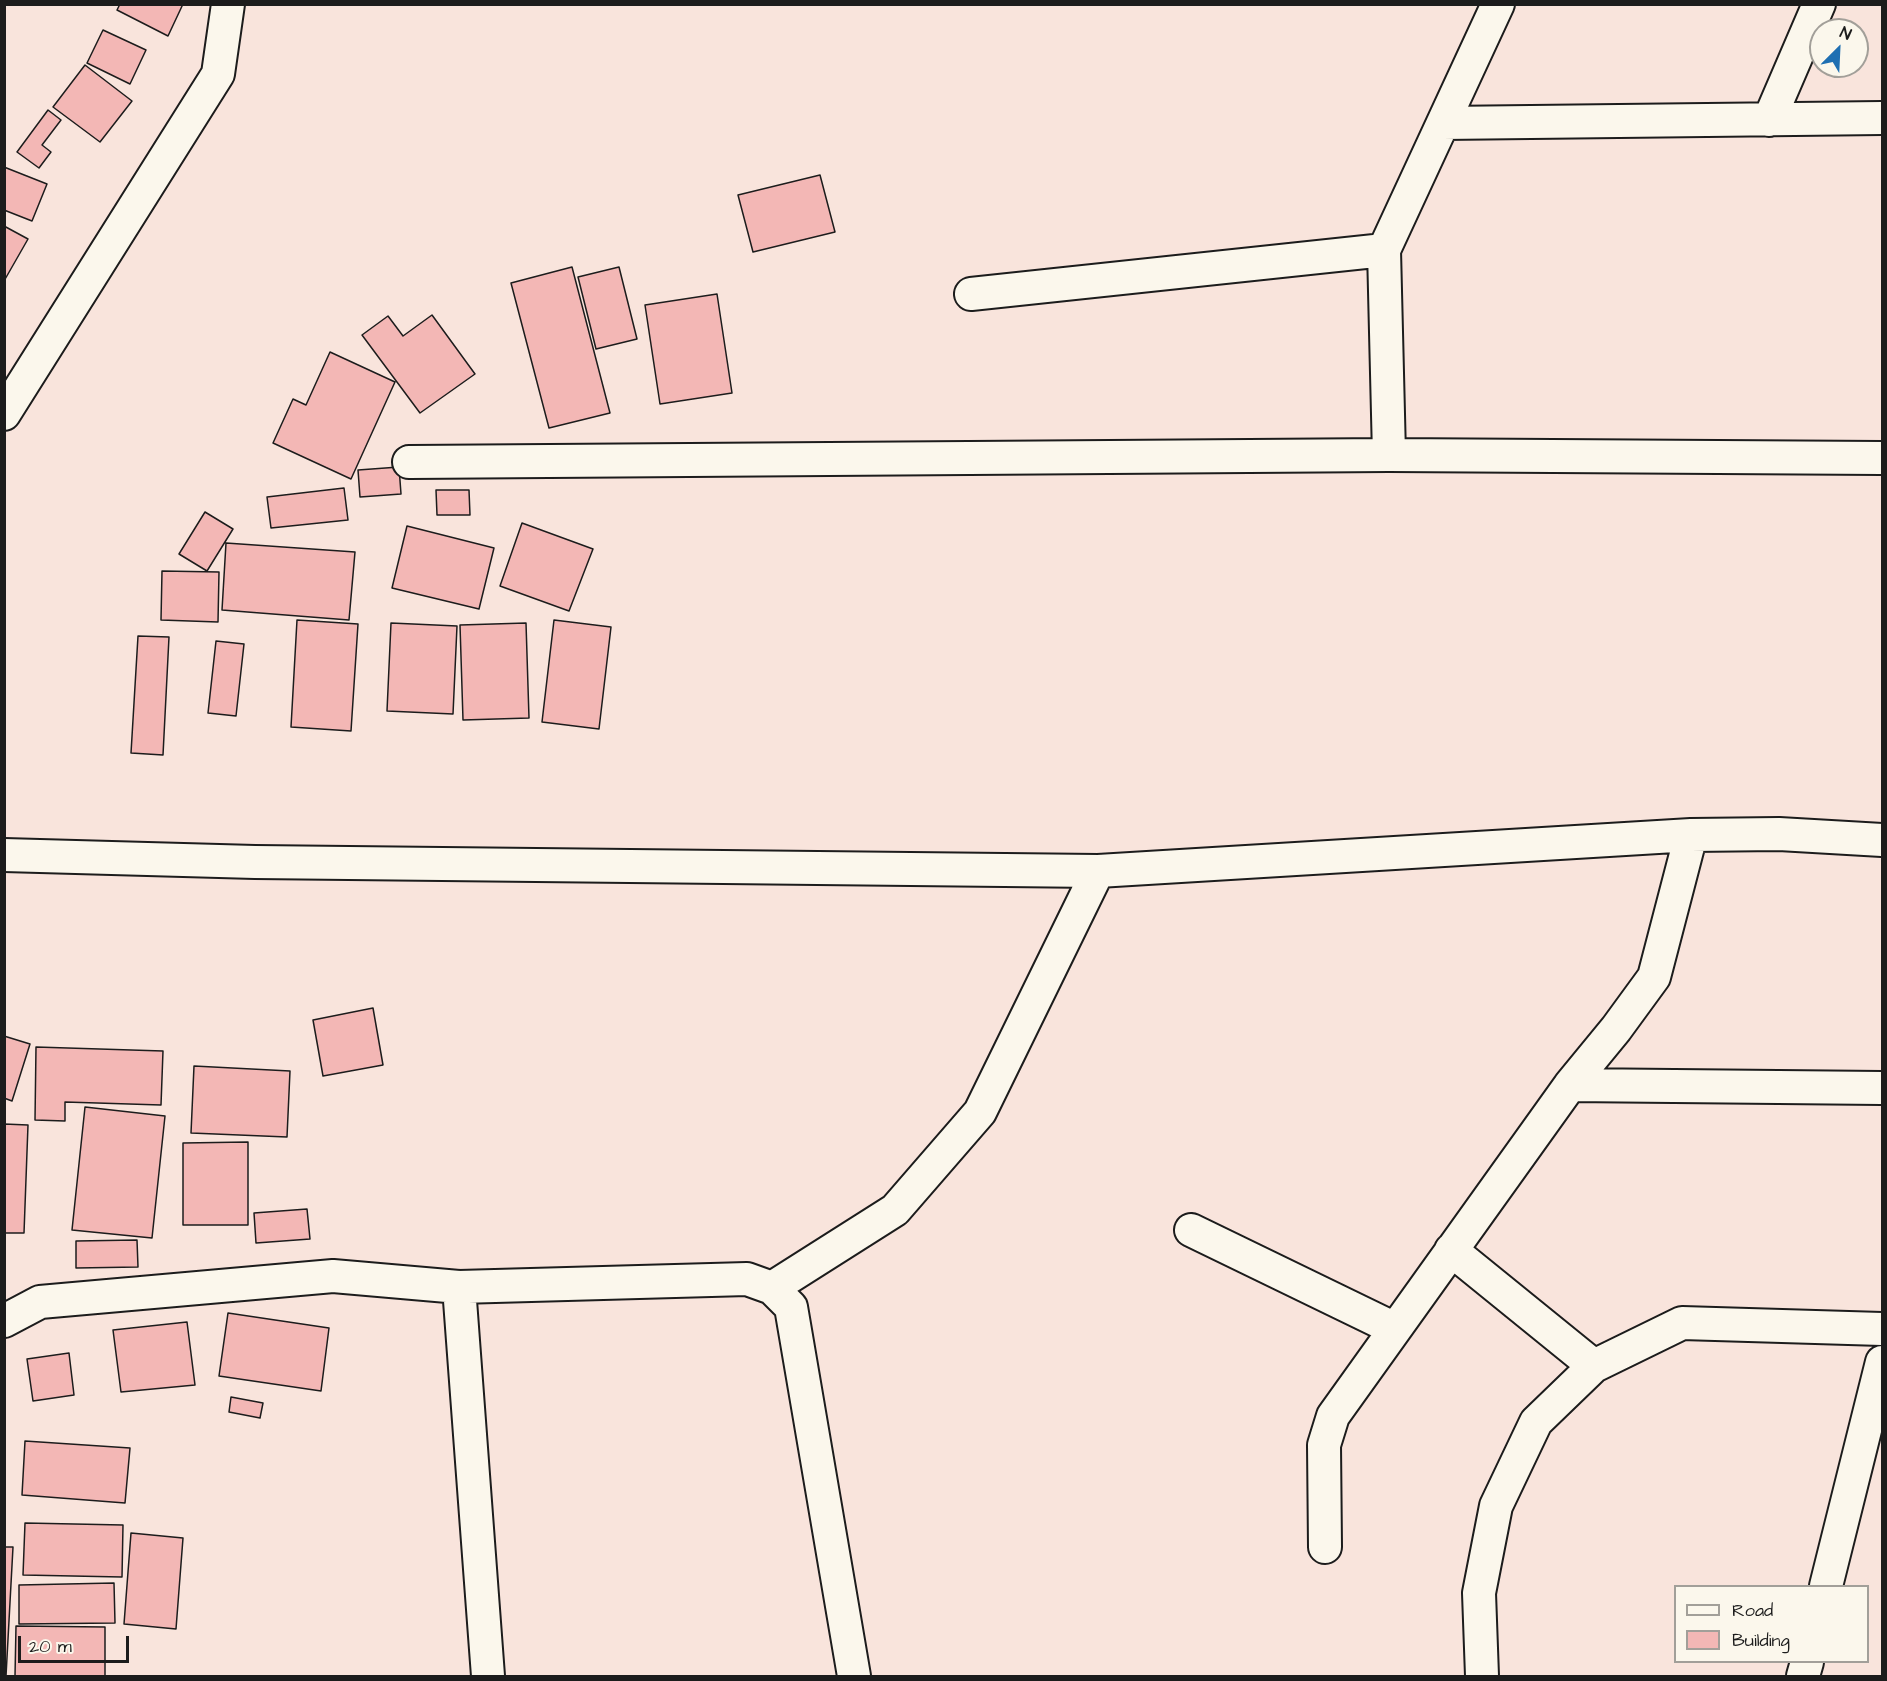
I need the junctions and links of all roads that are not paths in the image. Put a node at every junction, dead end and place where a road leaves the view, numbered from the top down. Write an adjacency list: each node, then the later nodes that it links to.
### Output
1 (228, 4): 9 (street)
2 (1498, 4): 6 (street)
3 (1819, 4): 5 (street)
4 (1882, 118): 5 (street)
5 (1769, 120): 6 (street)
6 (1443, 123): 7 (street)
7 (1384, 250): 8 (street); 10 (street)
8 (971, 294)
9 (4, 414)
10 (1389, 455): 11 (street); 12 (street)
11 (1882, 458)
12 (409, 462)
13 (1691, 835): 14 (street); 16 (street); 17 (street)
14 (1882, 840)
15 (4, 855): 16 (street)
16 (1098, 871): 22 (street)
17 (1570, 1085): 18 (street); 20 (street)
18 (1882, 1088)
19 (1191, 1230): 24 (street)
20 (1451, 1250): 24 (street); 27 (street)
21 (459, 1287): 22 (street); 23 (street); 30 (street)
22 (772, 1288): 31 (street)
23 (4, 1321)
24 (1395, 1329): 28 (street)
25 (1882, 1329): 27 (street)
26 (1882, 1362): 29 (street)
27 (1594, 1366): 32 (street)
28 (1325, 1546)
29 (1826, 1585)
30 (488, 1677)
31 (854, 1677)
32 (1482, 1677)

